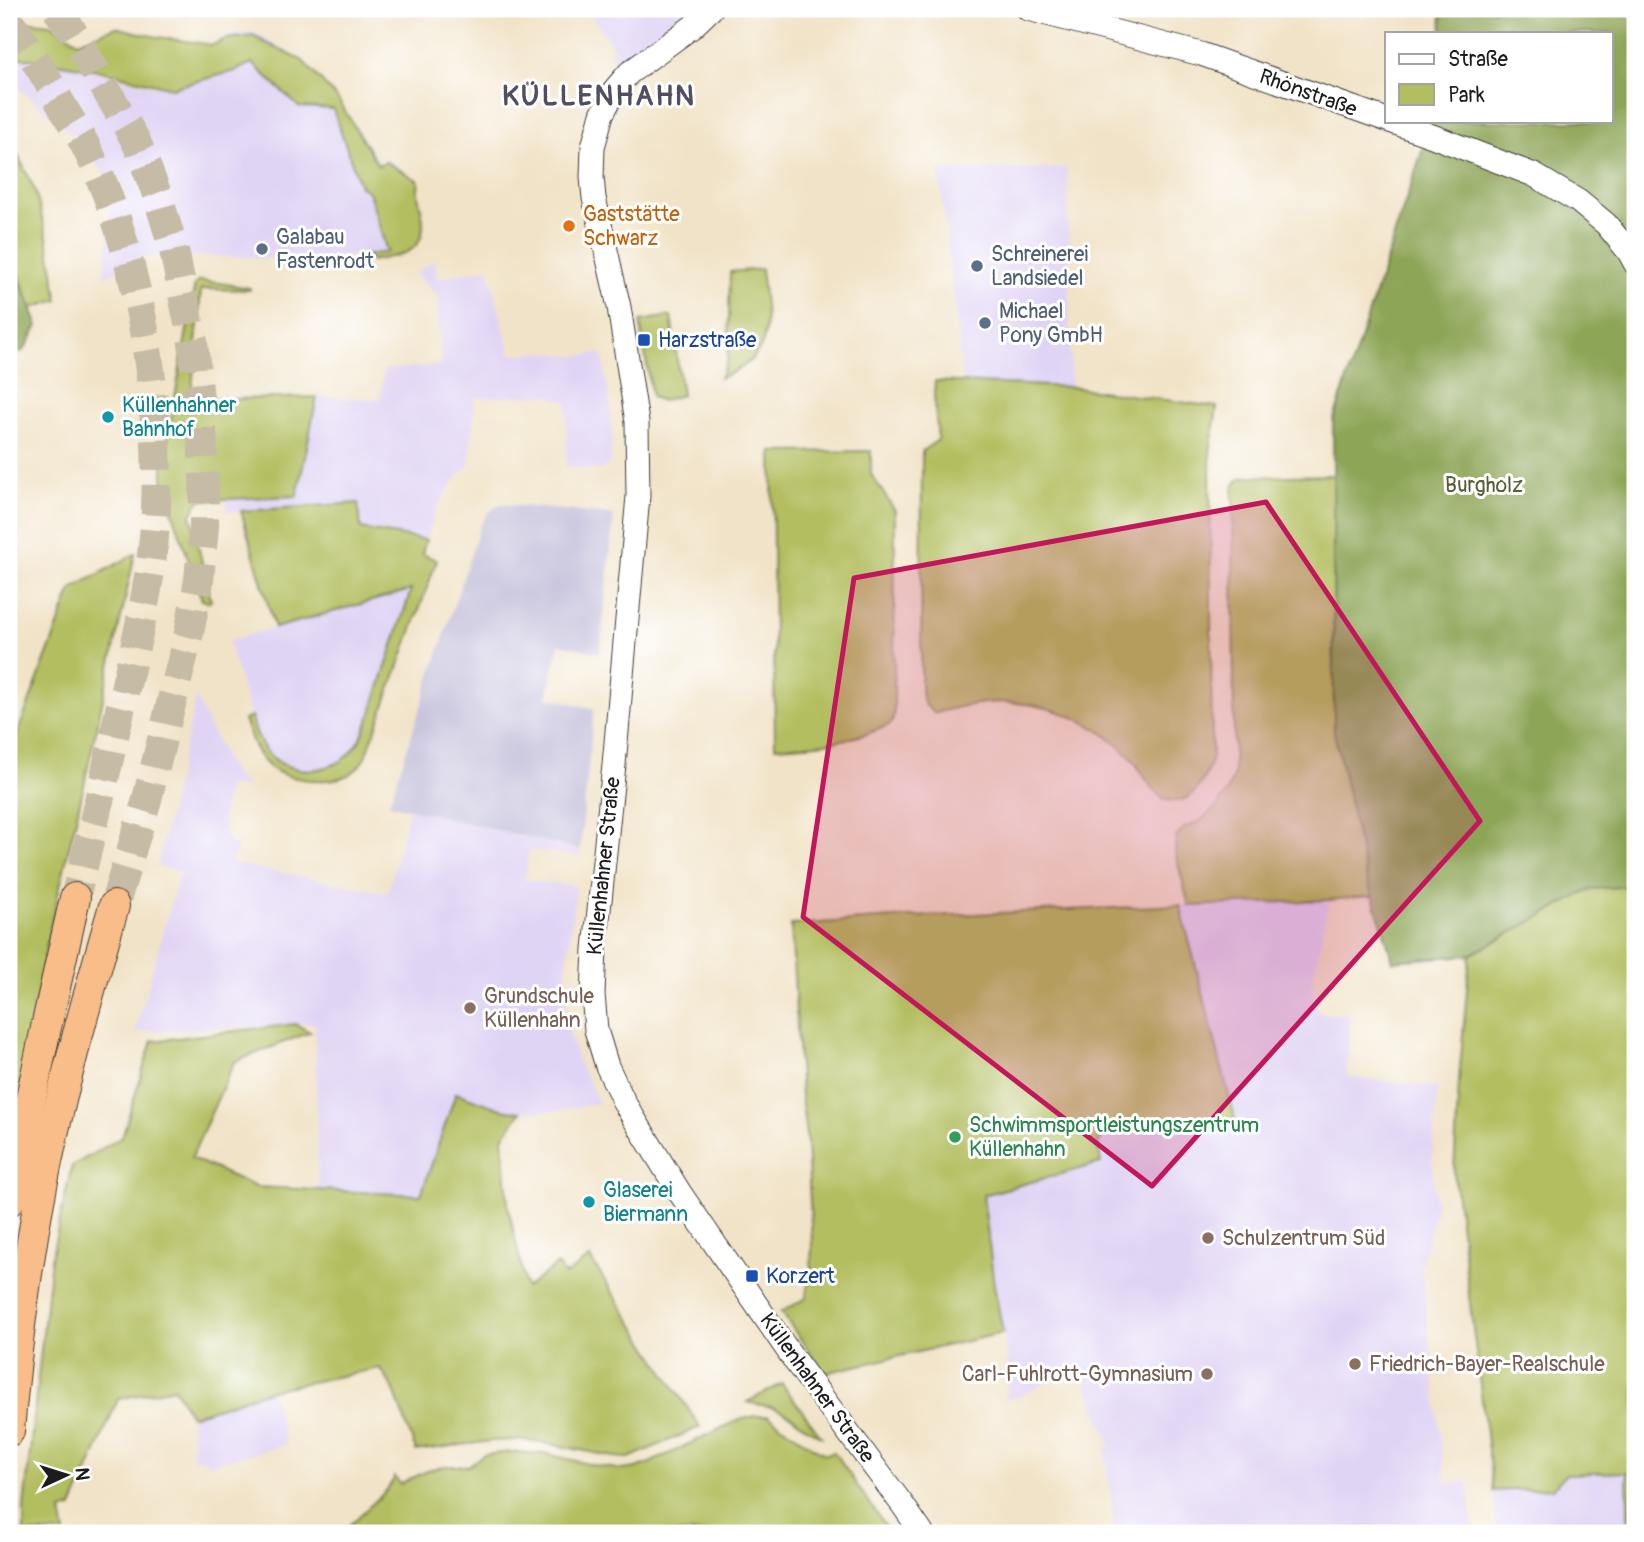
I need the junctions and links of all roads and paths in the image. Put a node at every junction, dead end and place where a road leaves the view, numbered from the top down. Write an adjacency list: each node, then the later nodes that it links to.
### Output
1 (711, 9): 10 (street, Küllenhahner Straße)
2 (1028, 9): 3 (street, Rhönstraße)
3 (1385, 120)
4 (1389, 122): 5 (street, Rhönstraße)
5 (1635, 263)
6 (75, 898): 8 (highway)
7 (114, 906): 9 (highway)
8 (9, 1201)
9 (9, 1431)
10 (922, 1533)

